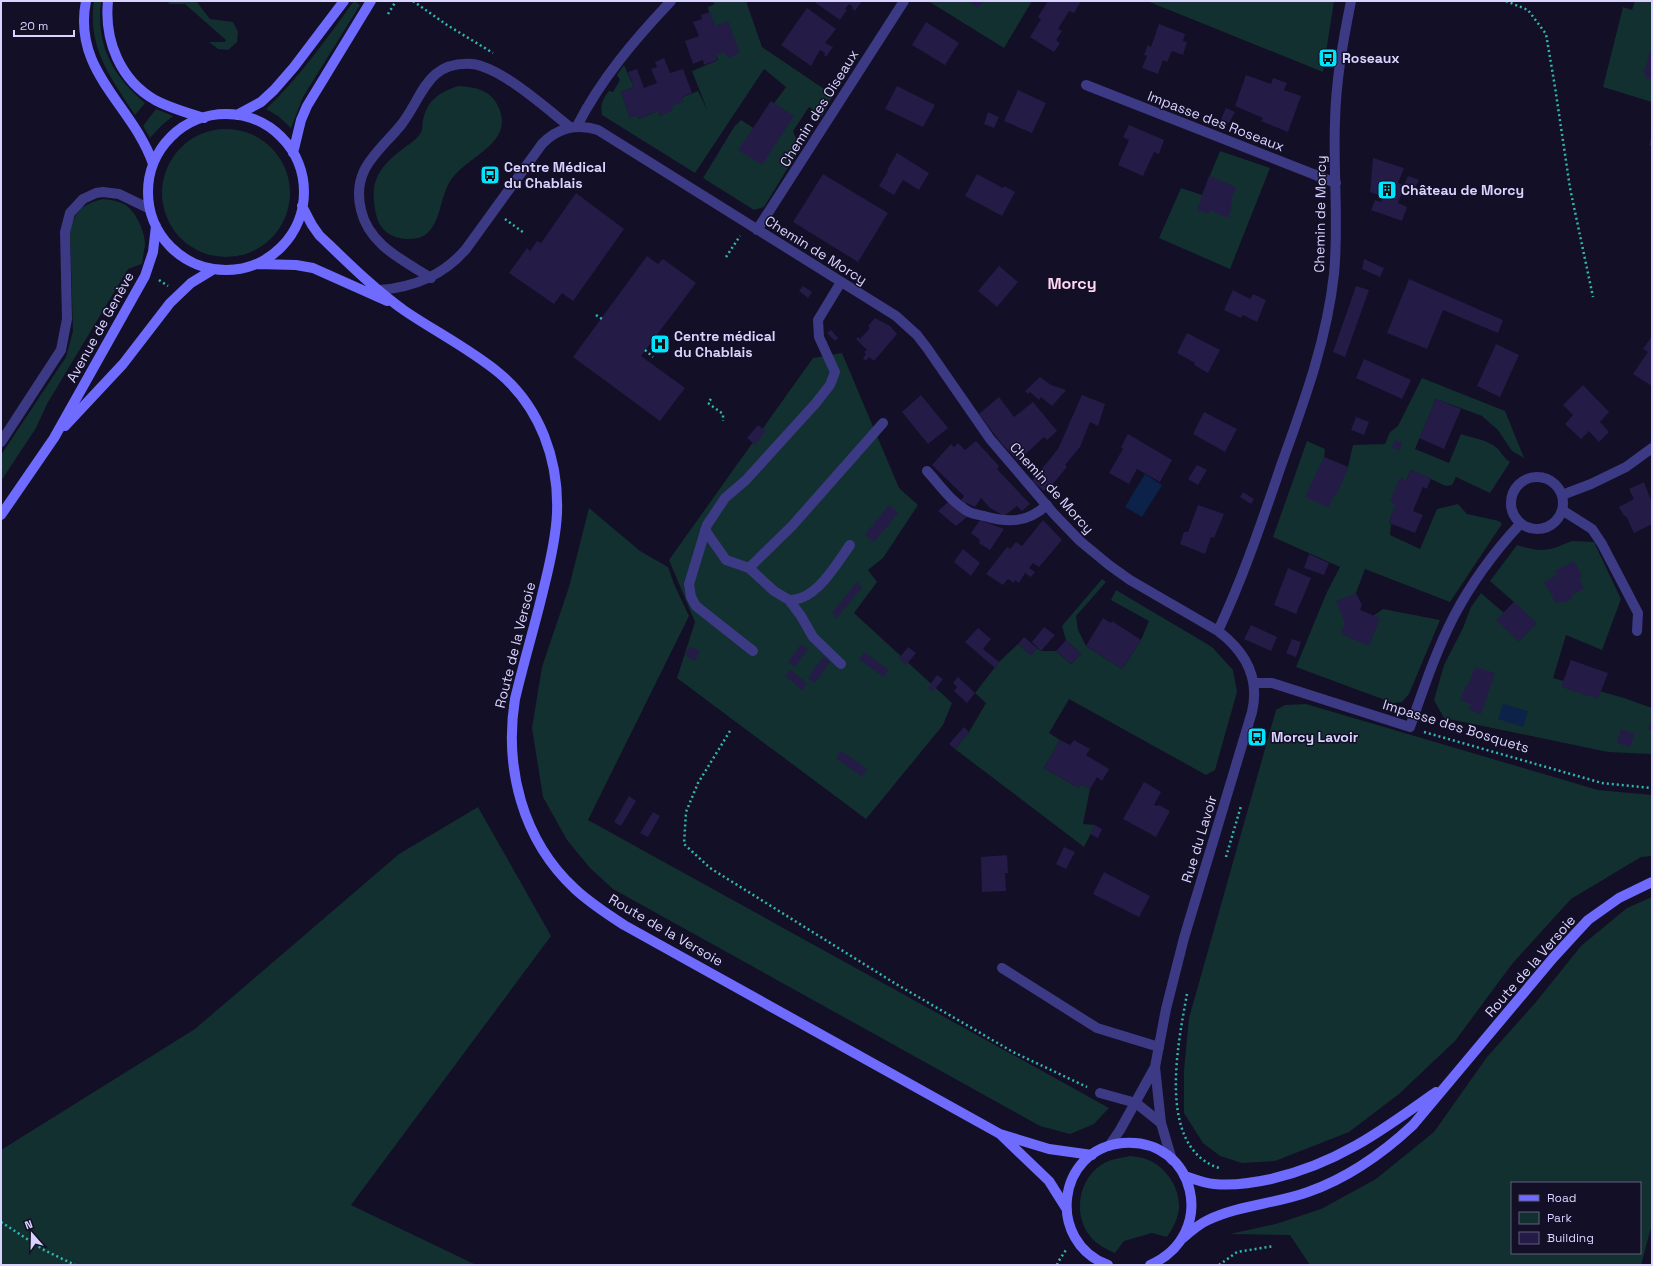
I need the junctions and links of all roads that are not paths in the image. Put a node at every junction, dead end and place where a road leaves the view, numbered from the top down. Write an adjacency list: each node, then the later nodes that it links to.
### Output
1 (86, 1): 13 (main road)
2 (108, 1): 10 (main road)
3 (344, 1): 9 (main road)
4 (371, 1): 12 (main road)
5 (671, 1): 11 (street)
6 (904, 1): 18 (street, Chemin des Oiseaux)
7 (1351, 1): 14 (street, Chemin de Morcy)
8 (1086, 85): 14 (street, Impasse des Roseaux)
9 (237, 115): 10 (main road); 12 (main road)
10 (204, 118): 13 (main road)
11 (574, 127): 18 (street, Chemin de Morcy); 21 (street); 21 (street)
12 (293, 153): 15 (main road)
13 (153, 164): 16 (main road)
14 (1336, 183): 39 (street, Chemin de Morcy)
15 (302, 206): 19 (main road); 23 (main road, Route de la Versoie)
16 (150, 209): 17 (main road); 27 (street)
17 (156, 226): 20 (main road); 26 (main road, Avenue de Genève)
18 (757, 230): 22 (street, Chemin de Morcy)
19 (255, 264): 20 (main road); 24 (main road, Route de la Versoie)
20 (214, 269): 26 (main road, Avenue de Genève)
21 (431, 278): 23 (street)
22 (841, 282): 31 (street, Chemin de Morcy); 35 (street)
23 (380, 290): 24 (main road, Route de la Versoie)
24 (399, 307): 52 (main road, Route de la Versoie)
25 (883, 423): 37 (street)
26 (54, 438): 33 (main road, Avenue de Genève)
27 (1, 442)
28 (1652, 448): 30 (street)
29 (927, 471): 31 (street)
30 (1562, 495): 32 (street); 34 (street)
31 (1047, 505): 39 (street, Chemin de Morcy)
32 (1562, 510): 34 (street); 40 (street)
33 (1, 515)
34 (1520, 524): 43 (street, Impasse des Bosquets)
35 (705, 530): 37 (street); 41 (street)
36 (850, 545): 38 (street)
37 (748, 568): 38 (street)
38 (789, 600): 42 (street)
39 (1218, 631): 43 (street, Rue du Lavoir)
40 (1637, 631)
41 (753, 651)
42 (841, 664)
43 (1254, 683): 46 (street, Rue du Lavoir)
44 (1652, 882): 48 (main road, Route de la Versoie)
45 (1002, 968): 46 (street)
46 (1159, 1047): 47 (street, Rue du Lavoir)
47 (1155, 1067): 50 (street, Rue du Lavoir); 51 (street, Rue du Lavoir)
48 (1444, 1086): 56 (main road, Route de la Versoie); 58 (main road, Route de la Versoie)
49 (1100, 1093): 50 (street)
50 (1136, 1103): 51 (street); 53 (street, Rue du Lavoir)
51 (1161, 1123): 55 (street, Rue du Lavoir)
52 (1000, 1134): 54 (main road, Route de la Versoie); 57 (main road, Route de la Versoie)
53 (1109, 1146): 54 (main road, Route de la Versoie); 55 (main road, Route de la Versoie)
54 (1092, 1155): 57 (main road, Route de la Versoie)
55 (1172, 1160): 56 (main road, Route de la Versoie)
56 (1185, 1176): 58 (main road, Route de la Versoie)
57 (1066, 1208): 59 (main road, Route de la Versoie)
58 (1183, 1238): 60 (main road, Route de la Versoie)
59 (1108, 1265)
60 (1150, 1265)

